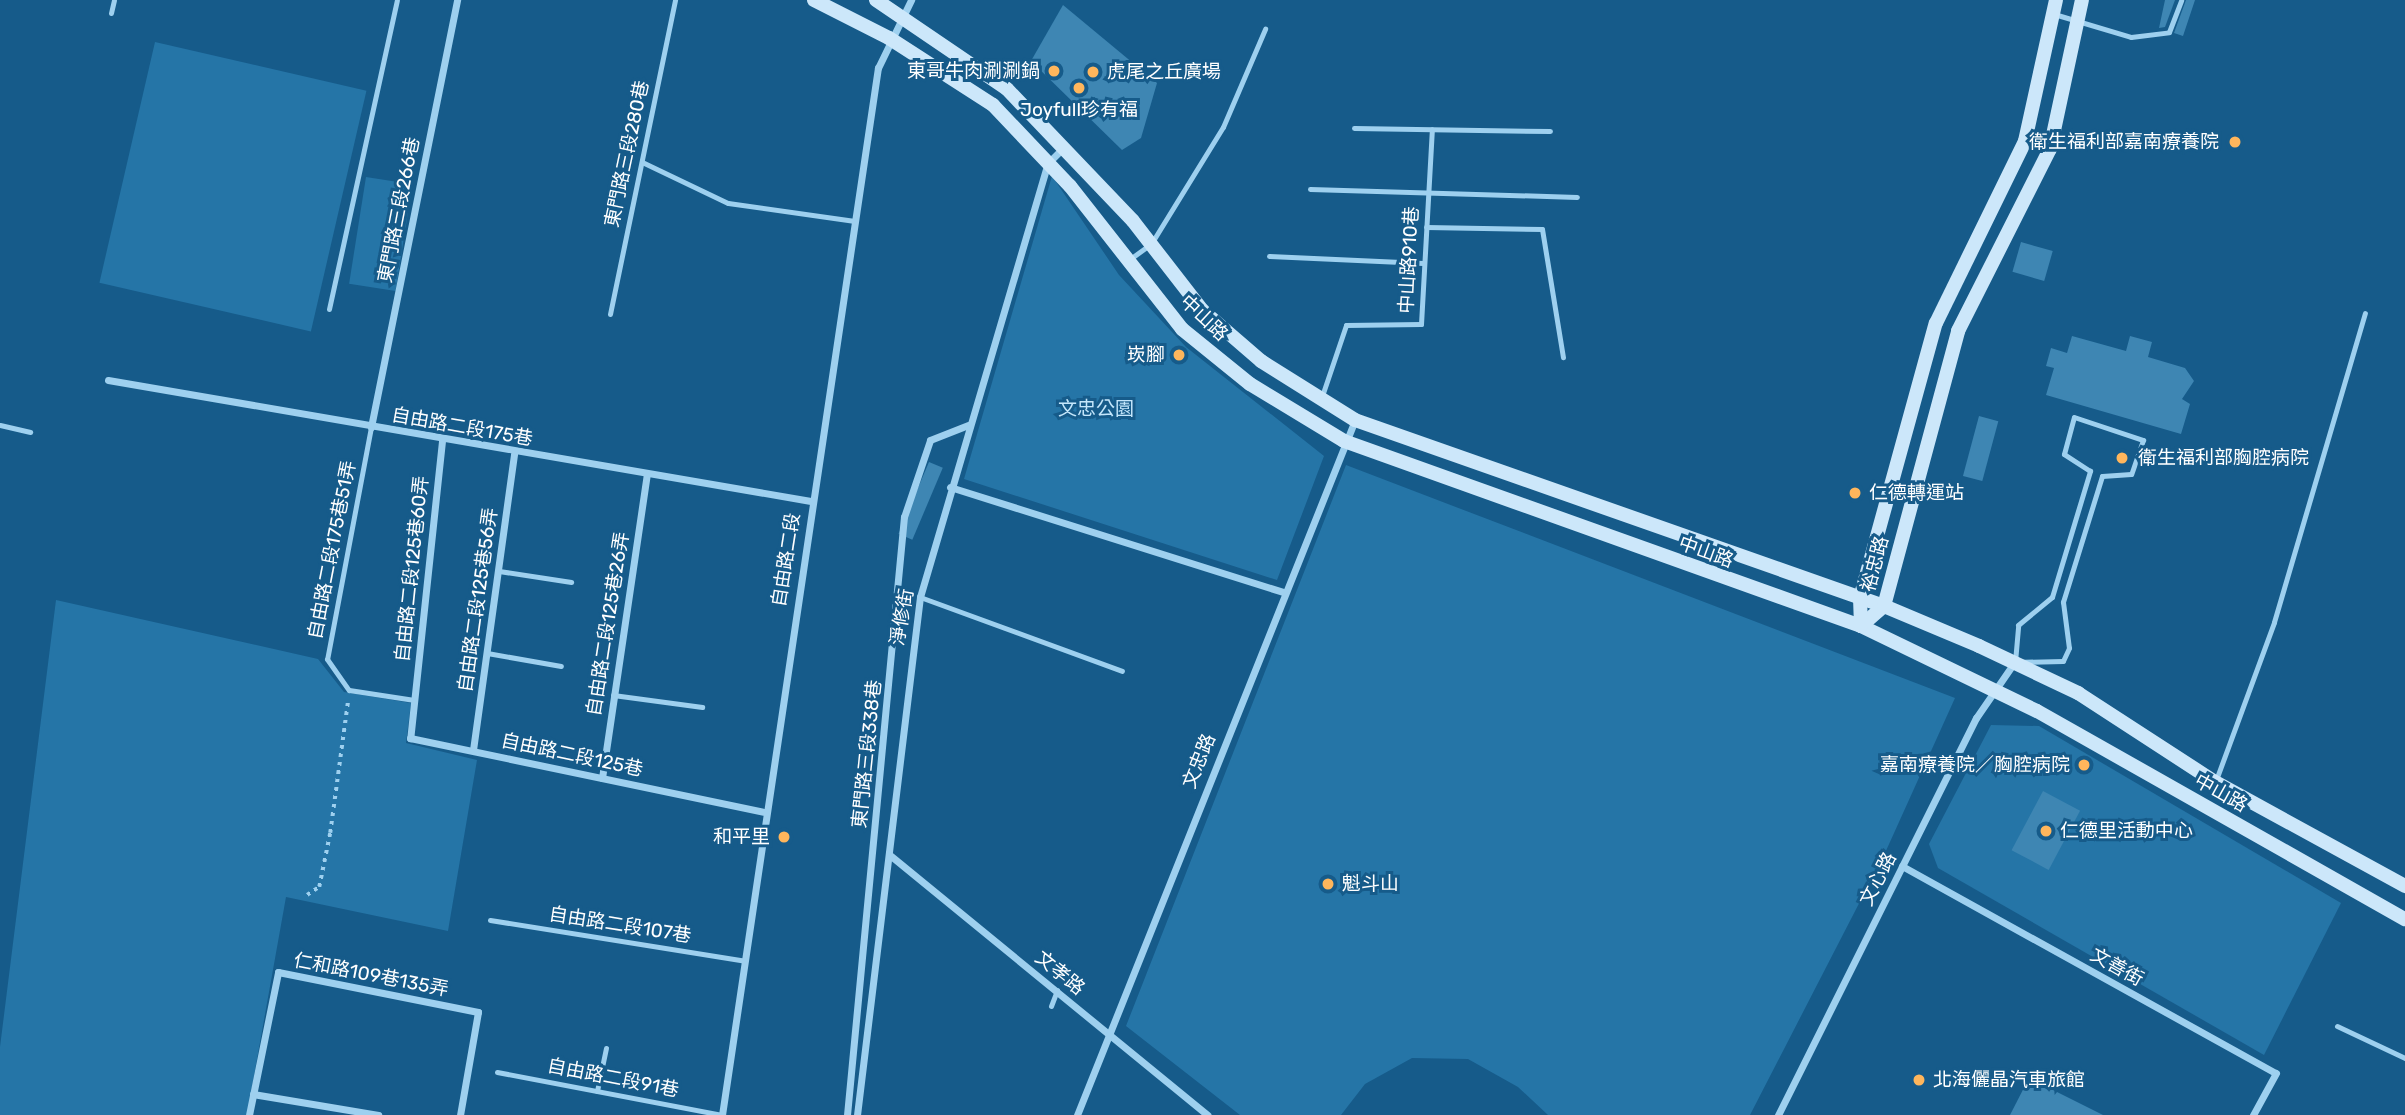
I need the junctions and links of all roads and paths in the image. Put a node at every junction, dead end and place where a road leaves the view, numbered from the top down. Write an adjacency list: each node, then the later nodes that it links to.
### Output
1 (114, 0): 11 (lane)
2 (397, 0): 31 (lane)
3 (457, 0): 40 (street, 東門路三段266巷)
4 (675, 0): 20 (lane, 東門路三段280巷)
5 (814, 0): 15 (main road, 中山路)
6 (876, 0): 12 (main road, 中山路)
7 (911, 0): 12 (street, 自由路二段)
8 (2082, 0): 13 (main road, 裕忠路)
9 (2181, 0): 13 (lane)
10 (2055, 7): 13 (lane); 47 (main road, 裕忠路)
11 (111, 13)
12 (901, 14): 15 (street, 自由路二段); 19 (main road, 中山路)
13 (2078, 19): 48 (main road, 裕忠路)
14 (1265, 29): 27 (lane)
15 (890, 38): 21 (main road, 中山路); 25 (street, 自由路二段)
16 (1354, 128): 17 (lane)
17 (1432, 129): 18 (lane); 23 (lane, 中山路910巷)
18 (1550, 131)
19 (1065, 146): 21 (street, 淨修街); 27 (main road, 中山路)
20 (642, 162): 25 (lane); 33 (lane, 東門路三段280巷)
21 (1048, 163): 29 (main road, 中山路); 39 (street, 淨修街)
22 (1310, 190): 23 (lane)
23 (1429, 191): 24 (lane); 26 (lane, 中山路910巷)
24 (1577, 197)
25 (855, 221): 49 (street, 自由路二段)
26 (1426, 227): 30 (lane, 中山路910巷); 34 (lane)
27 (1151, 244): 29 (lane); 36 (main road, 中山路)
28 (1269, 256): 30 (lane)
29 (1127, 261): 43 (main road, 中山路)
30 (1423, 263): 36 (lane, 中山路910巷)
31 (330, 309)
32 (2365, 313): 68 (lane)
33 (610, 314)
34 (1563, 357)
35 (108, 380): 40 (street, 自由路二段175巷)
36 (1321, 399): 37 (main road, 中山路)
37 (1355, 420): 43 (street, 文忠路); 54 (main road, 中山路)
38 (0, 425): 41 (lane)
39 (968, 425): 46 (street, 淨修街); 90 (street, 東門路三段338巷)
40 (371, 427): 42 (street, 自由路二段175巷); 62 (lane, 自由路二段175巷51弄)
41 (30, 432)
42 (442, 441): 44 (street, 自由路二段175巷); 64 (street, 自由路二段125巷60弄)
43 (1344, 441): 52 (street, 文忠路); 56 (main road, 中山路)
44 (514, 454): 45 (street, 自由路二段175巷); 50 (street, 自由路二段125巷56弄)
45 (647, 474): 49 (street, 自由路二段175巷); 63 (street, 自由路二段125巷26弄)
46 (950, 487): 52 (street); 53 (street, 淨修街)
47 (1894, 487): 48 (main road); 54 (main road, 裕忠路)
48 (1915, 490): 55 (main road, 裕忠路)
49 (811, 501): 69 (street, 自由路二段)
50 (499, 571): 51 (lane); 57 (street, 自由路二段125巷56弄)
51 (571, 582)
52 (1283, 592): 80 (street, 文忠路)
53 (920, 597): 60 (lane); 70 (street, 淨修街)
54 (1860, 598): 55 (main road, 中山路); 56 (main road, 裕忠路)
55 (1884, 606): 56 (main road, 裕忠路); 58 (main road, 中山路)
56 (1861, 625): 61 (main road, 中山路)
57 (487, 653): 59 (lane); 66 (street, 自由路二段125巷56弄)
58 (2015, 662): 58 (lane); 61 (street, 文心路); 68 (main road, 中山路)
59 (561, 666)
60 (1122, 671)
61 (1994, 689): 71 (street, 文心路); 74 (main road, 中山路)
62 (349, 690): 64 (lane); 73 (path)
63 (613, 695): 65 (lane); 67 (street, 自由路二段125巷26弄)
64 (414, 701): 66 (street, 自由路二段125巷)
65 (702, 707)
66 (473, 750): 67 (street, 自由路二段125巷)
67 (602, 778): 69 (street, 自由路二段125巷)
68 (2215, 782): 72 (main road, 中山路)
69 (763, 812): 76 (street, 自由路二段)
70 (891, 856): 77 (street, 文孝路); 91 (street, 淨修街)
71 (1902, 866): 94 (street, 文心路); 95 (street, 文善街)
72 (2405, 886)
73 (307, 895)
74 (2405, 919)
75 (491, 920): 76 (lane, 自由路二段107巷)
76 (745, 961): 89 (street, 自由路二段)
77 (1056, 990): 78 (lane); 80 (street, 文孝路)
78 (1051, 1006)
79 (2337, 1026): 82 (lane)
80 (1109, 1033): 92 (street, 文忠路); 93 (street, 文孝路)
81 (606, 1048): 84 (lane)
82 (2405, 1058)
83 (497, 1072): 84 (lane, 自由路二段91巷)
84 (597, 1091): 89 (lane, 自由路二段91巷)
85 (253, 1094): 86 (street, 仁和路109巷135弄); 87 (street); 88 (street, 仁和路109巷135弄)
86 (249, 1115)
87 (378, 1115)
88 (460, 1115)
89 (722, 1115)
90 (847, 1115)
91 (858, 1115)
92 (1077, 1115)
93 (1207, 1115)
94 (1778, 1115)
95 (2253, 1115)

